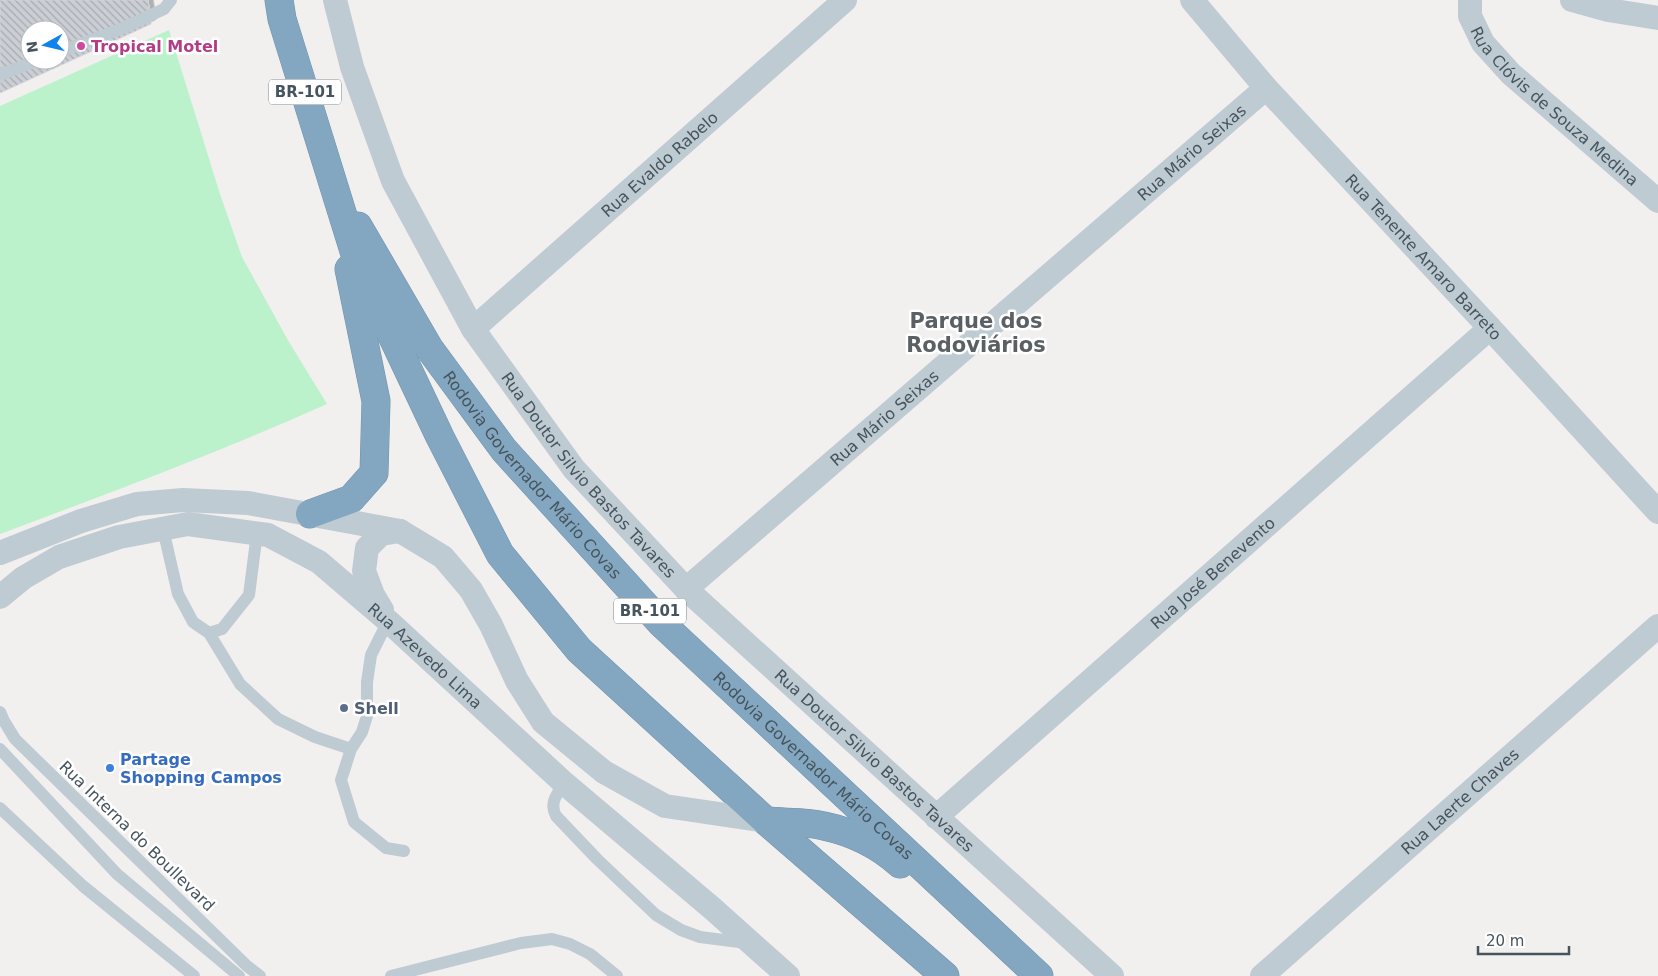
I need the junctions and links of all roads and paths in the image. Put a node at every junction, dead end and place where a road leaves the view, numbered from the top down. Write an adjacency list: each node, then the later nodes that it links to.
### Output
1 (171, 0): 9 (lane)
2 (279, 0): 13 (highway, Rodovia Governador Mário Covas / BR-101)
3 (335, 0): 16 (street, Rua Doutor Silvio Bastos Tavares)
4 (845, 0): 16 (street, Rua Evaldo Rabelo)
5 (1192, 0): 12 (street, Rua Tenente Amaro Barreto)
6 (1470, 0): 14 (street, Rua Clóvis de Souza Medina)
7 (1572, 0): 8 (street)
8 (1658, 18)
9 (70, 48)
10 (20, 67): 11 (lane)
11 (0, 75)
12 (1266, 88): 15 (street, Rua Tenente Amaro Barreto); 23 (street, Rua Mário Seixas)
13 (334, 184): 18 (highway); 34 (highway, Rodovia Governador Mário Covas / BR-101); 37 (highway, Rodovia Governador Mário Covas / BR-101)
14 (1658, 201)
15 (1490, 328): 17 (street, Rua Tenente Amaro Barreto); 33 (street, Rua José Benevento)
16 (473, 330): 23 (street, Rua Doutor Silvio Bastos Tavares)
17 (1658, 512)
18 (310, 514): 20 (street); 22 (street)
19 (163, 529): 21 (street, Rua Azevedo Lima); 24 (street, Rua Azevedo Lima); 27 (lane)
20 (400, 531): 25 (street); 34 (street)
21 (257, 533): 25 (street, Rua Azevedo Lima); 27 (lane)
22 (0, 553)
23 (686, 589): 33 (street, Rua Doutor Silvio Bastos Tavares)
24 (0, 597)
25 (388, 621): 30 (lane); 31 (street, Rua Azevedo Lima)
26 (1658, 626): 46 (street, Rua Laerte Chaves)
27 (209, 633): 30 (lane)
28 (0, 712): 40 (lane, Rua Interna do Boullevard)
29 (0, 749): 39 (lane)
30 (351, 749): 35 (lane)
31 (564, 783): 36 (street, Rua Azevedo Lima); 36 (lane)
32 (0, 808): 38 (lane)
33 (936, 817): 45 (street, Rua Doutor Silvio Bastos Tavares)
34 (766, 822): 37 (highway); 44 (highway, Rodovia Governador Mário Covas / BR-101)
35 (404, 851)
36 (752, 943): 43 (street, Rua Azevedo Lima)
37 (1032, 969)
38 (194, 976)
39 (239, 976)
40 (260, 976)
41 (391, 976): 42 (lane)
42 (617, 976)
43 (788, 976)
44 (944, 976)
45 (1112, 976)
46 (1262, 976)

